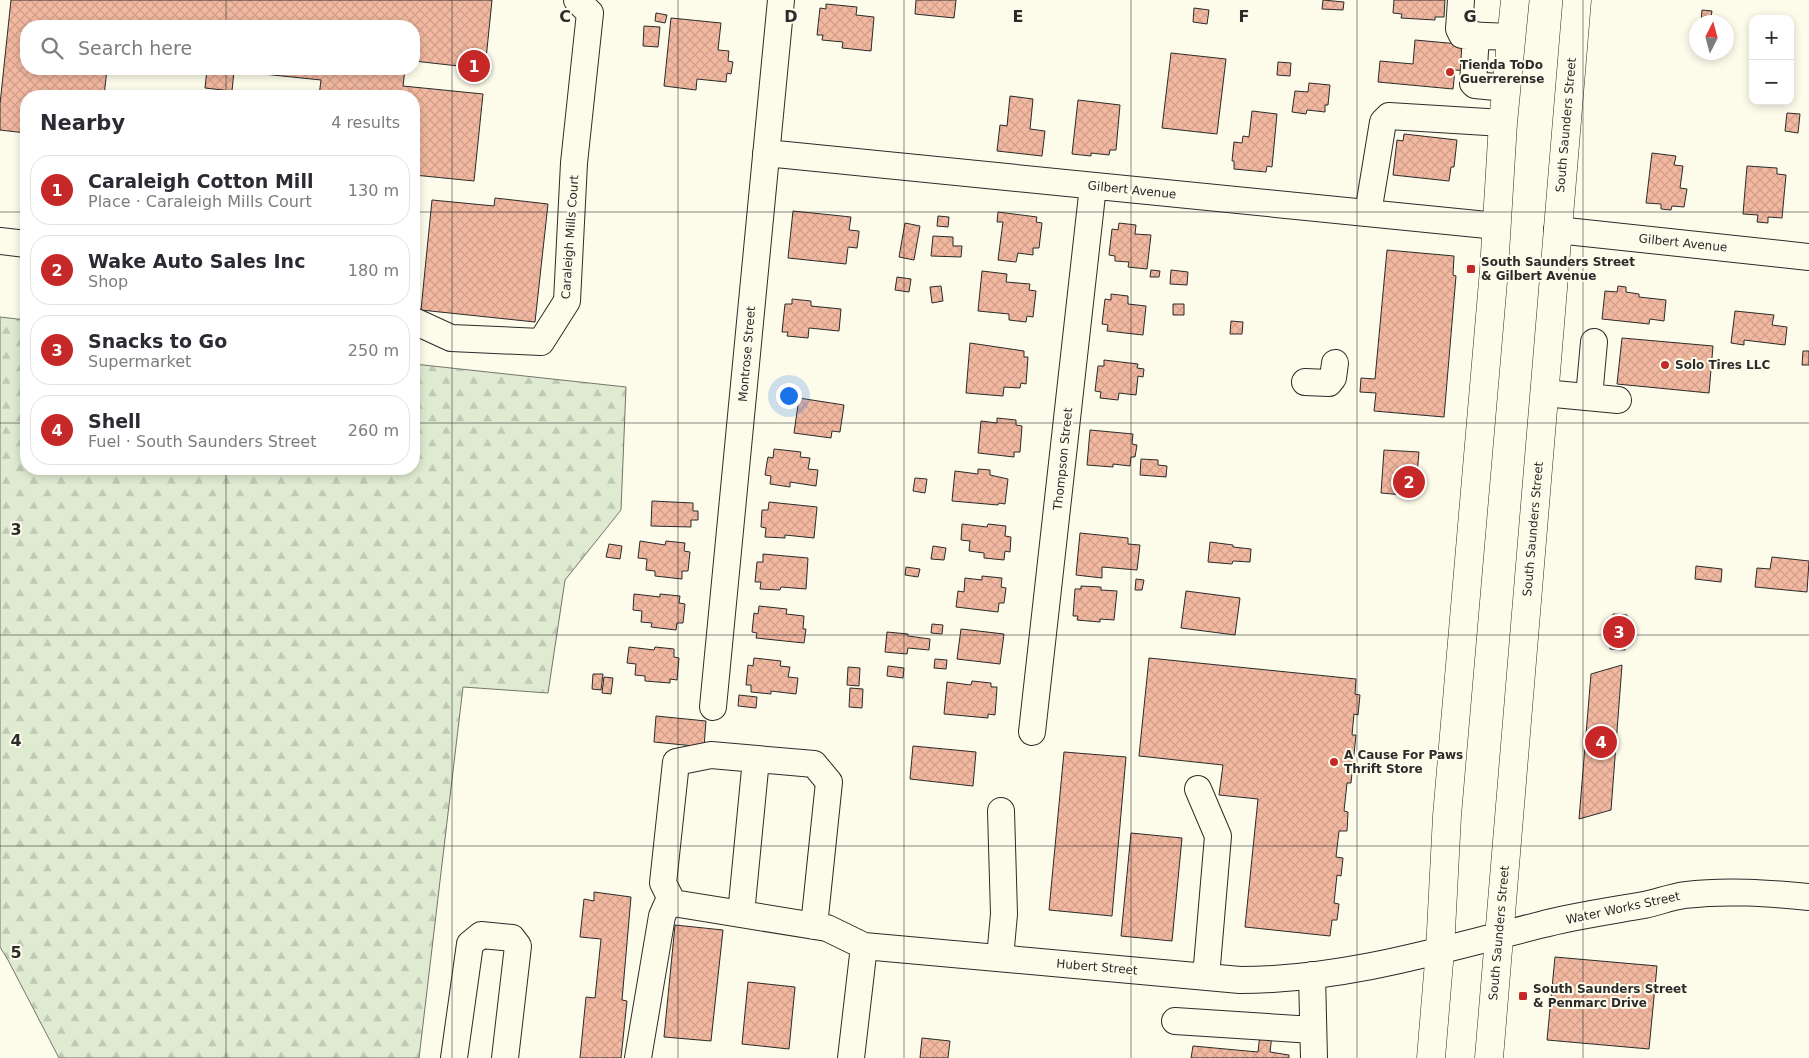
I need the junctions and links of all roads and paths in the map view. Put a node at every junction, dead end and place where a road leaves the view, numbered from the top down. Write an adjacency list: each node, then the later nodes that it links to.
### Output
1 (576, 0): 18 (street, Caraleigh Mills Court)
2 (781, 0): 10 (street, Montrose Street)
3 (1461, 0): 6 (street)
4 (1514, 0): 7 (main road)
5 (1577, 0): 14 (main road, South Saunders Street)
6 (1476, 35): 7 (street); 8 (street)
7 (1511, 37): 8 (main road)
8 (1506, 88): 9 (main road)
9 (1503, 123): 12 (street); 13 (main road)
10 (766, 153): 11 (street, Gilbert Avenue); 25 (street, Montrose Street)
11 (1093, 186): 12 (street, Gilbert Avenue); 26 (street, Thompson Street)
12 (1368, 213): 13 (street, Gilbert Avenue)
13 (1497, 226): 36 (main road)
14 (1557, 230): 17 (street, Gilbert Avenue); 22 (main road, South Saunders Street)
15 (0, 241): 16 (street)
16 (20, 243)
17 (1809, 257)
18 (420, 324)
19 (1594, 342): 23 (street)
20 (1335, 363): 21 (street)
21 (1305, 382)
22 (1544, 393): 23 (street); 34 (main road, South Saunders Street)
23 (1589, 397): 24 (street)
24 (1618, 400)
25 (713, 707)
26 (1032, 732)
27 (756, 759): 31 (street); 32 (street); 33 (street)
28 (1198, 789): 38 (street)
29 (1001, 811): 37 (street)
30 (1809, 896): 34 (street, Water Works Street)
31 (670, 898): 32 (street); 44 (street)
32 (741, 914): 33 (street)
33 (814, 926): 35 (street)
34 (1499, 936): 36 (street, Water Works Street); 48 (main road, South Saunders Street)
35 (864, 946): 37 (street, Hubert Street); 45 (street)
36 (1440, 950): 39 (street, Hubert Street); 47 (main road)
37 (1000, 958): 38 (street, Hubert Street)
38 (1206, 976): 39 (street, Hubert Street)
39 (1312, 976): 41 (street)
40 (1175, 1021): 41 (street)
41 (1313, 1030): 46 (street)
42 (454, 1058): 43 (street)
43 (505, 1058)
44 (638, 1058)
45 (851, 1058)
46 (1314, 1058)
47 (1431, 1058)
48 (1489, 1058)

